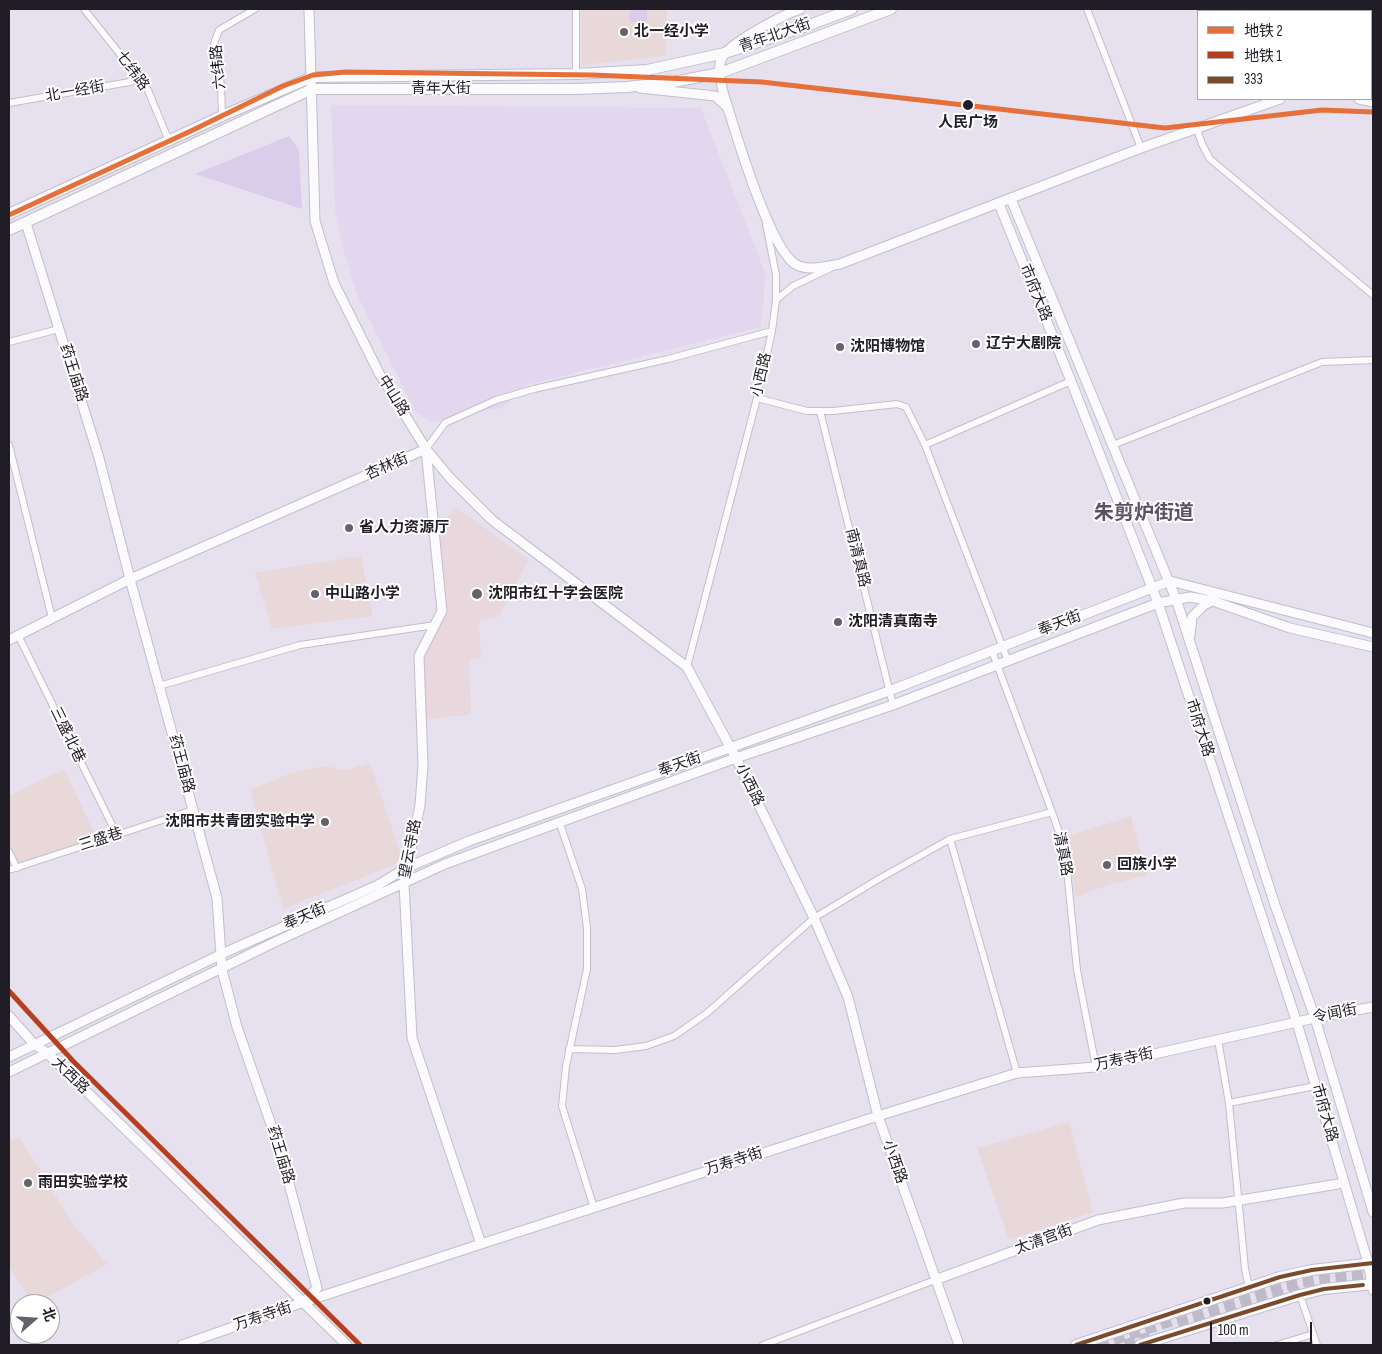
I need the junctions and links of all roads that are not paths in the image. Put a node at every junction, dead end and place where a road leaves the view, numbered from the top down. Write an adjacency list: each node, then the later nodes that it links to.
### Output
1 (84, 9): 13 (street, 七纬路)
2 (255, 9): 19 (street, 六纬路)
3 (309, 9): 12 (main road, 中山路)
4 (576, 9): 11 (street)
5 (800, 9): 9 (main road)
6 (852, 9): 9 (main road, 青年北大街)
7 (891, 9): 10 (main road, 青年大街)
8 (1088, 9): 22 (street)
9 (725, 53): 10 (main road); 11 (main road, 青年大街)
10 (720, 73): 14 (main road, 青年大街); 18 (main road)
11 (576, 74): 12 (main road, 青年大街)
12 (312, 77): 15 (main road, 中山路); 19 (main road, 青年大街)
13 (141, 80): 17 (street, 北一经街); 21 (street, 七纬路)
14 (627, 87): 15 (main road, 青年大街); 18 (main road)
15 (312, 89): 27 (main road, 青年大街); 42 (main road, 中山路)
16 (1277, 100): 20 (main road)
17 (9, 103)
18 (728, 108): 25 (main road)
19 (222, 116): 21 (main road, 青年大街)
20 (1198, 129): 22 (main road); 30 (street)
21 (169, 141): 26 (main road, 青年大街)
22 (1141, 148): 23 (main road)
23 (1011, 199): 24 (main road); 41 (main road, 市府大路)
24 (999, 204): 29 (main road); 36 (main road, 市府大路)
25 (764, 213): 29 (main road); 31 (street, 小西路)
26 (9, 214)
27 (26, 223): 28 (main road, 青年大街); 32 (main road, 药王庙路)
28 (9, 230)
29 (840, 264): 31 (street)
30 (1373, 295)
31 (776, 300): 33 (street, 小西路)
32 (59, 329): 34 (street); 43 (main road, 药王庙路)
33 (772, 331): 37 (street, 小西路); 42 (street, 杏林街)
34 (9, 342)
35 (1373, 360): 41 (street)
36 (1071, 381): 39 (street); 45 (main road, 市府大路)
37 (758, 398): 38 (street); 60 (street, 小西路)
38 (820, 411): 39 (street); 62 (street, 南清真路)
39 (925, 444): 55 (street)
40 (9, 445): 49 (street)
41 (1113, 445): 44 (main road, 市府大路)
42 (426, 449): 43 (main road, 杏林街); 50 (main road, 望云寺路); 60 (main road, 中山路)
43 (130, 579): 49 (main road, 杏林街); 61 (main road, 药王庙路)
44 (1170, 581): 45 (main road, 奉天街); 46 (main road, 市府大路); 51 (main road)
45 (1151, 588): 48 (main road, 市府大路); 55 (main road, 奉天街)
46 (1176, 599): 47 (main road, 奉天街); 48 (main road, 奉天街); 54 (main road, 市府大路)
47 (1212, 601): 54 (main road); 56 (main road, 奉天街)
48 (1158, 603): 58 (main road, 奉天街); 82 (main road, 市府大路)
49 (52, 618): 52 (main road, 杏林街)
50 (435, 626): 61 (street); 73 (main road, 望云寺路)
51 (1373, 633)
52 (18, 635): 53 (main road, 杏林街); 69 (street, 三盛北巷)
53 (9, 640)
54 (1189, 640): 81 (main road, 市府大路)
55 (1003, 646): 57 (main road, 奉天街); 58 (street)
56 (1373, 647)
57 (992, 650): 59 (street, 清真路); 62 (main road, 奉天街)
58 (1008, 660): 59 (main road, 奉天街)
59 (998, 664): 63 (main road, 奉天街); 67 (street, 清真路)
60 (688, 667): 64 (main road, 小西路)
61 (160, 686): 66 (main road, 药王庙路)
62 (889, 691): 63 (street, 南清真路); 64 (main road, 奉天街)
63 (893, 705): 65 (main road, 奉天街)
64 (730, 747): 65 (main road, 小西路); 73 (main road, 奉天街)
65 (736, 758): 68 (main road, 奉天街); 76 (main road, 小西路)
66 (193, 810): 69 (street, 三盛巷); 77 (main road, 药王庙路)
67 (1052, 812): 70 (street); 88 (street, 清真路)
68 (560, 821): 75 (main road, 奉天街); 85 (street)
69 (117, 835): 72 (street, 三盛巷)
70 (950, 839): 76 (street); 90 (street)
71 (9, 852): 72 (street)
72 (16, 868): 74 (street, 三盛巷)
73 (406, 868): 75 (main road, 望云寺路); 77 (main road, 奉天街)
74 (9, 870)
75 (404, 884): 78 (main road, 奉天街); 98 (main road, 望云寺路)
76 (814, 918): 85 (street); 93 (main road, 小西路)
77 (221, 956): 78 (main road, 药王庙路); 84 (main road, 奉天街)
78 (222, 970): 86 (main road, 奉天街); 104 (main road, 药王庙路)
79 (1373, 1007): 81 (main road, 令闻街)
80 (9, 1016): 84 (main road, 大西路)
81 (1316, 1018): 82 (main road, 令闻街); 97 (main road, 市府大路)
82 (1297, 1023): 83 (main road, 万寿寺街); 99 (main road, 市府大路)
83 (1218, 1040): 88 (main road, 万寿寺街); 92 (street)
84 (34, 1044): 86 (main road, 大西路); 87 (main road, 奉天街)
85 (569, 1049): 96 (street)
86 (47, 1053): 89 (main road, 奉天街); 104 (main road, 大西路)
87 (9, 1057)
88 (1096, 1066): 90 (main road, 万寿寺街)
89 (9, 1072)
90 (1017, 1073): 93 (main road, 万寿寺街)
91 (1310, 1087): 92 (street)
92 (1228, 1103): 95 (street)
93 (878, 1116): 96 (main road, 万寿寺街); 100 (main road, 小西路)
94 (1338, 1184): 95 (main road, 太清宫街)
95 (1238, 1200): 100 (main road, 太清宫街); 102 (street)
96 (594, 1208): 98 (main road, 万寿寺街)
97 (1373, 1212)
98 (481, 1244): 104 (main road, 万寿寺街)
99 (1370, 1263): 101 (main road, 市府大路); 102 (main road)
100 (935, 1280): 108 (street, 太清宫街); 109 (main road, 小西路)
101 (1373, 1286): 103 (main road)
102 (1249, 1287): 110 (main road)
103 (1300, 1295): 105 (street); 111 (main road)
104 (304, 1302): 106 (main road, 万寿寺街); 107 (main road, 大西路)
105 (1313, 1334): 112 (street); 113 (street)
106 (182, 1345)
107 (347, 1345)
108 (763, 1345)
109 (959, 1345)
110 (1076, 1345)
111 (1140, 1345)
112 (1277, 1345)
113 (1317, 1345)

